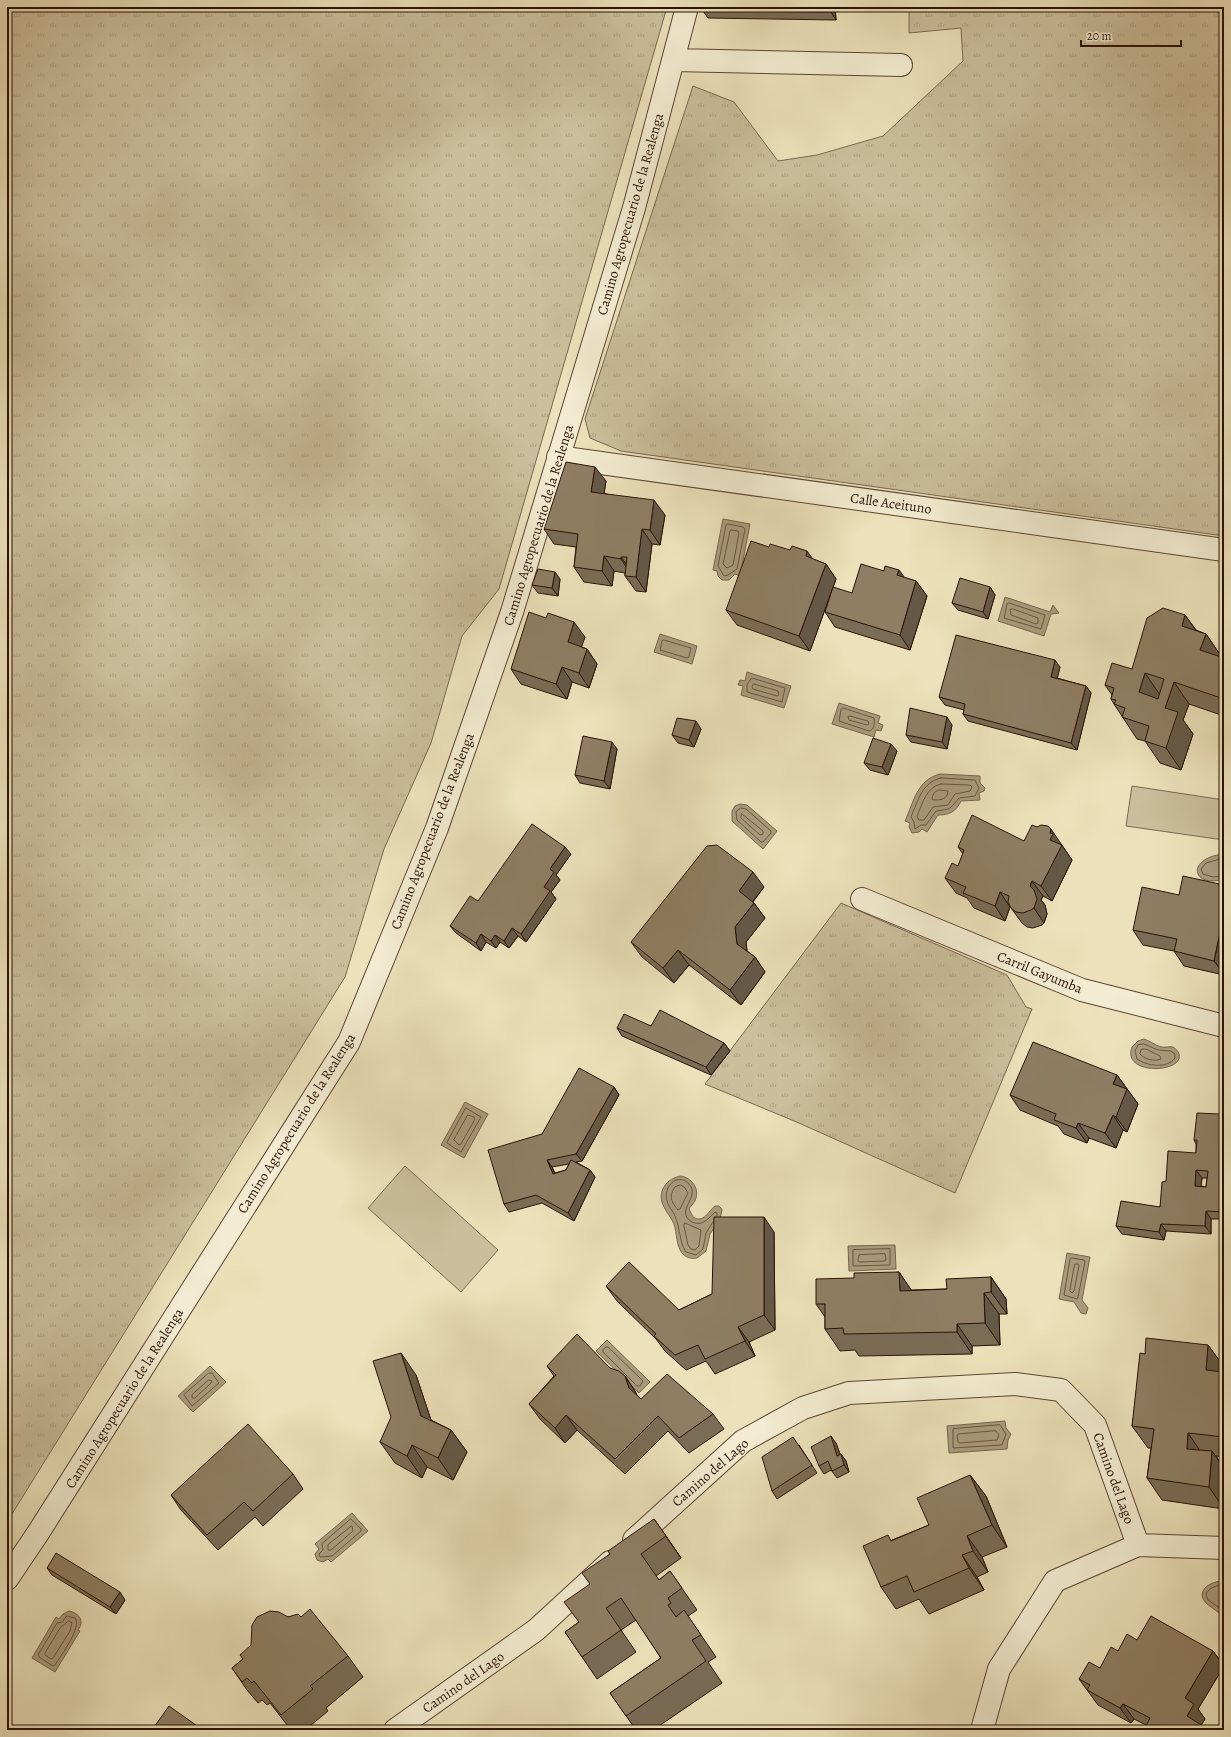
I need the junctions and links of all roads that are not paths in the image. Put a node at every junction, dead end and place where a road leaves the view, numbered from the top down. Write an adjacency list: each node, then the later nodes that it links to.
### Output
1 (687, 7): 2 (street, Camino Agropecuario de la Realenga)
2 (674, 60): 3 (street); 4 (street, Camino Agropecuario de la Realenga)
3 (901, 65)
4 (558, 456): 5 (street, Calle Aceituno); 10 (street, Camino Agropecuario de la Realenga)
5 (1224, 550)
6 (862, 899): 7 (street, Carril Gayumba)
7 (1224, 1026)
8 (1138, 1544): 9 (street); 11 (street, Camino del Lago); 12 (street)
9 (1224, 1548)
10 (7, 1579)
11 (395, 1730)
12 (982, 1730)

